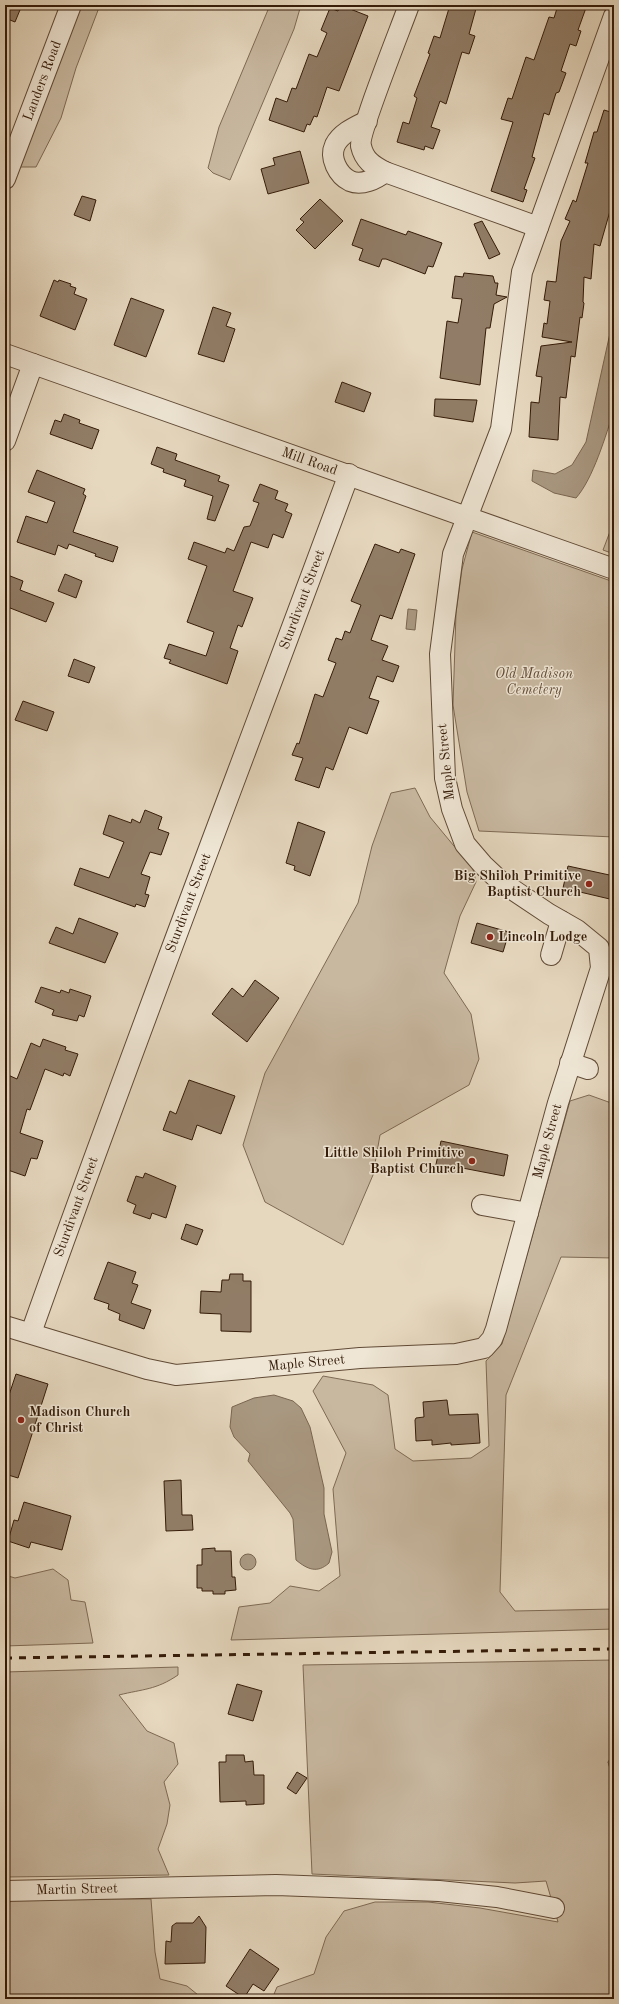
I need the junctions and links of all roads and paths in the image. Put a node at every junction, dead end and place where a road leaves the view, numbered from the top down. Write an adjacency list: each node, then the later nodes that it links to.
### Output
1 (71, 5): 6 (street, Landers Road)
2 (409, 5): 4 (street)
3 (614, 16): 7 (street, Maple Street)
4 (367, 122): 5 (street); 5 (street)
5 (385, 172): 7 (street)
6 (5, 179)
7 (538, 227): 12 (street, Maple Street)
8 (5, 354): 9 (street, Mill Road)
9 (33, 364): 10 (street); 11 (street, Mill Road)
10 (5, 440)
11 (349, 474): 12 (street, Mill Road); 19 (street, Sturdivant Street)
12 (466, 516): 13 (street, Mill Road); 14 (street, Maple Street)
13 (614, 569)
14 (561, 921): 15 (street); 17 (street, Maple Street)
15 (551, 955)
16 (482, 1205): 17 (street)
17 (528, 1213): 19 (street, Maple Street)
18 (5, 1326): 19 (street, Maple Street)
19 (31, 1333)
20 (5, 1891): 21 (street, Martin Street)
21 (554, 1908)

